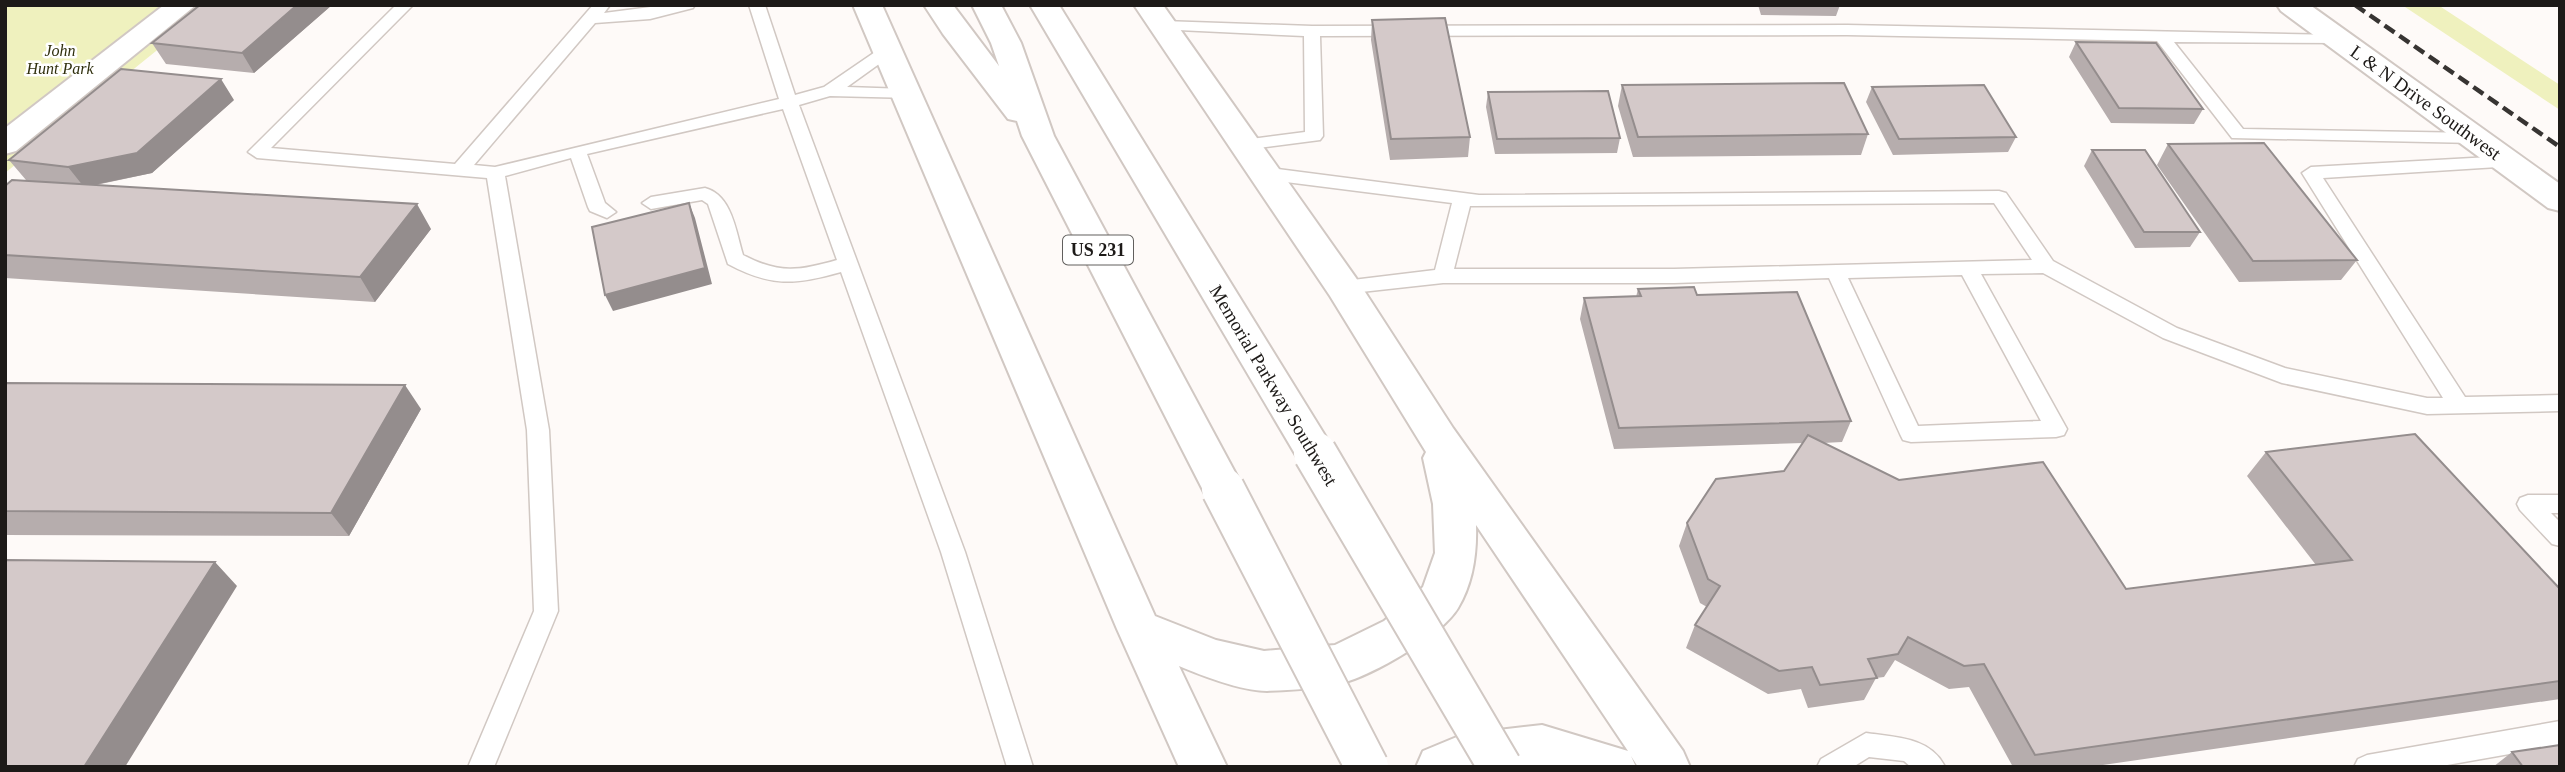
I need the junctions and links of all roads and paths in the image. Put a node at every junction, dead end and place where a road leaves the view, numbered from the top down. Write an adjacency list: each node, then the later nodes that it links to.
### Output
1 (182, 5): 22 (main road)
2 (405, 5): 26 (lane)
3 (602, 5): 12 (lane)
4 (687, 5): 12 (lane)
5 (757, 5): 19 (lane)
6 (867, 5): 16 (main road)
7 (938, 5): 20 (main road)
8 (986, 5): 20 (main road, US 231)
9 (2291, 5): 15 (main road, L & N Drive Southwest)
10 (1051, 12): 51 (main road, Memorial Parkway Southwest, bridge)
11 (1156, 16): 13 (lane); 23 (main road)
12 (590, 19): 26 (lane)
13 (1312, 31): 14 (lane); 23 (lane)
14 (2161, 36): 15 (lane); 21 (lane)
15 (2339, 40): 21 (main road, L & N Drive Southwest)
16 (887, 51): 17 (lane); 18 (main road)
17 (830, 91): 18 (lane); 19 (lane)
18 (906, 94): 44 (main road)
19 (789, 102): 24 (lane); 33 (lane)
20 (1038, 136): 49 (main road, US 231, bridge)
21 (2475, 138): 25 (main road, L & N Drive Southwest)
22 (5, 144)
23 (1242, 145): 28 (main road)
24 (577, 151): 27 (lane); 32 (lane)
25 (2508, 162): 30 (main road, L & N Drive Southwest); 40 (lane)
26 (460, 170): 27 (lane)
27 (495, 173): 46 (lane)
28 (1262, 173): 29 (lane); 38 (main road)
29 (1462, 199): 34 (lane); 37 (lane)
30 (2560, 200)
31 (651, 203): 33 (lane)
32 (607, 212)
33 (848, 263): 47 (lane)
34 (2046, 266): 35 (lane); 40 (lane)
35 (1968, 268): 36 (lane); 36 (lane)
36 (1836, 272): 37 (lane)
37 (1443, 275): 38 (lane)
38 (1343, 287): 41 (main road)
39 (2560, 403): 40 (lane)
40 (2459, 405)
41 (1439, 439): 44 (main road); 53 (main road)
42 (2560, 504): 43 (lane)
43 (2560, 537)
44 (1139, 629): 48 (main road)
45 (2560, 733): 56 (lane)
46 (481, 767)
47 (1020, 767)
48 (1203, 767)
49 (1367, 767)
50 (1440, 767): 52 (main road)
51 (1500, 767)
52 (1612, 767)
53 (1665, 767)
54 (1830, 767): 55 (lane)
55 (1932, 767)
56 (2367, 767)

